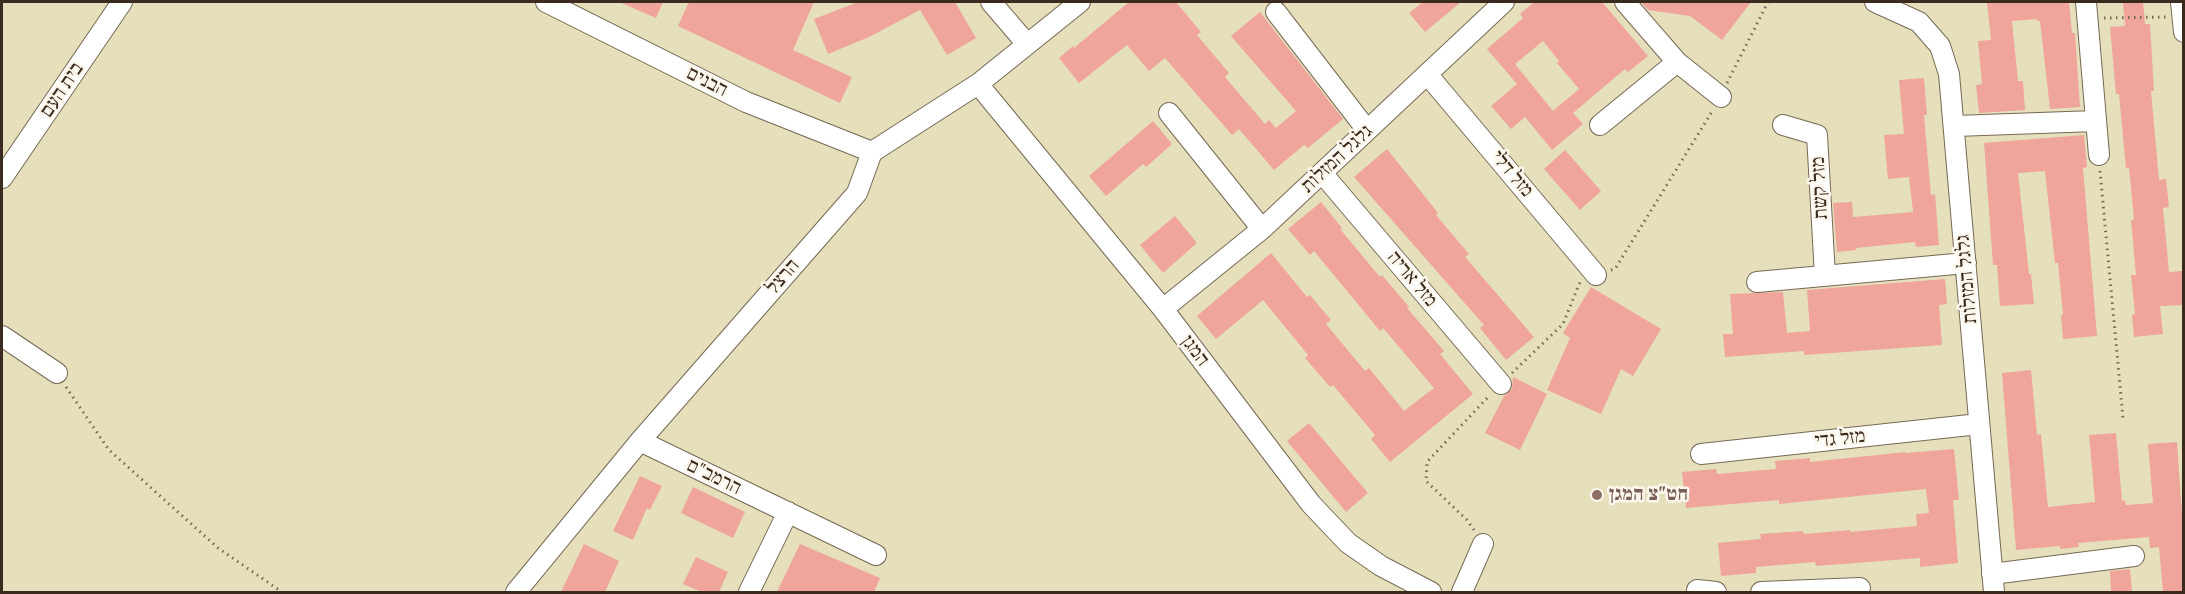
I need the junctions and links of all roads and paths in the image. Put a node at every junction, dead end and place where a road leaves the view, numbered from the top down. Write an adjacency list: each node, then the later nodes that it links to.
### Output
1 (122, 2): 25 (street, בית העם)
2 (546, 2): 22 (street, הבנים)
3 (991, 2): 11 (street)
4 (1080, 2): 11 (street)
5 (1625, 2): 12 (street)
6 (1875, 2): 20 (street, גלגל המזלות)
7 (1492, 5): 13 (street, גלגל המזלות)
8 (2087, 10): 10 (path); 17 (street)
9 (1276, 12): 21 (street)
10 (2182, 17)
11 (1027, 44): 14 (street)
12 (1677, 62): 15 (street); 18 (street)
13 (1427, 74): 21 (street, גלגל המזלות); 28 (street, מזל דלי)
14 (978, 84): 22 (street); 31 (street, המגן)
15 (1721, 96)
16 (1169, 113): 26 (street)
17 (2096, 122): 20 (street); 23 (street)
18 (1600, 125)
19 (1783, 125): 29 (street, מזל קשת)
20 (1954, 126): 27 (street, גלגל המזלות)
21 (1367, 130): 24 (street, גלגל המזלות)
22 (872, 152): 37 (street, הרצל)
23 (2098, 155): 35 (path)
24 (1322, 173): 26 (street, גלגל המזלות); 34 (street, מזל אריה)
25 (2, 178)
26 (1262, 229): 31 (street, גלגל המזלות)
27 (1966, 264): 29 (street); 36 (street, גלגל המזלות)
28 (1596, 275)
29 (1825, 276): 30 (street)
30 (1757, 282)
31 (1163, 309): 48 (street, המגן)
32 (2, 336): 33 (street)
33 (57, 373): 45 (path)
34 (1501, 384)
35 (2123, 418)
36 (1979, 424): 38 (street, מזל גדי); 43 (street, גלגל המזלות)
37 (640, 441): 39 (street, הרמב"ם); 46 (street, הרצל)
38 (1701, 454)
39 (788, 512): 41 (street, הרמב"ם); 47 (street)
40 (1483, 544): 49 (street)
41 (876, 555)
42 (2133, 556): 43 (street)
43 (1993, 583)
44 (1860, 588): 50 (street)
45 (282, 592)
46 (516, 592)
47 (749, 592)
48 (1431, 592)
49 (1462, 592)
50 (1761, 592)

